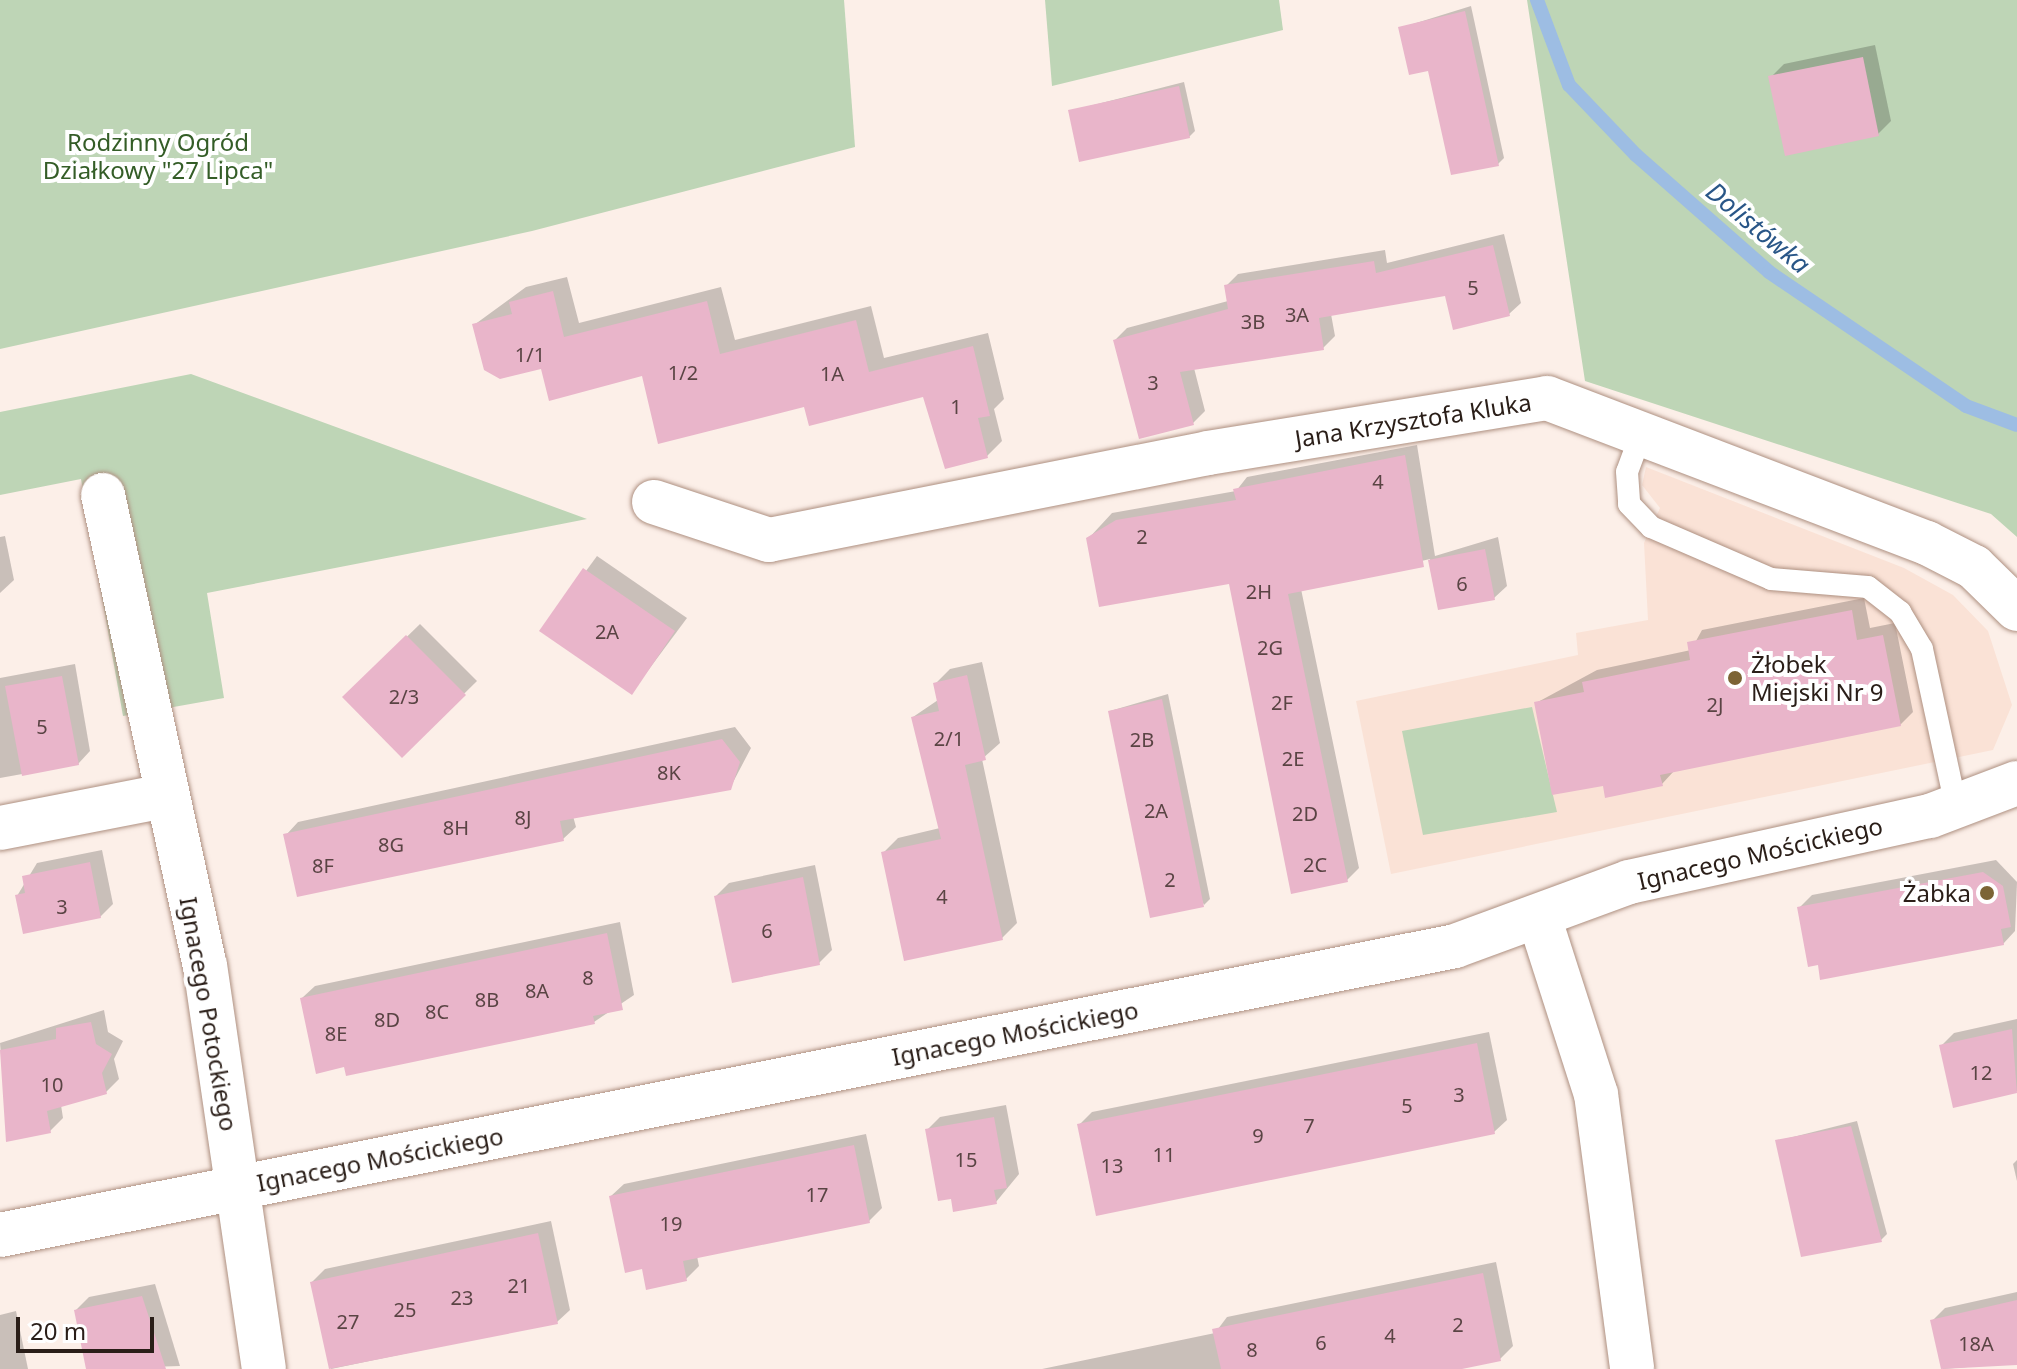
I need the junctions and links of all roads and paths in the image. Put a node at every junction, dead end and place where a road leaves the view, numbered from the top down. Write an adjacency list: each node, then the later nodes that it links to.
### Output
1 (1641, 434): 3 (street, Jana Krzysztofa Kluka); 4 (street, Jana Krzysztofa Kluka); 7 (lane)
2 (103, 495): 6 (street, Ignacego Potockiego)
3 (654, 502)
4 (2017, 609)
5 (2017, 783): 7 (street, Ignacego Mościckiego)
6 (164, 796): 8 (street); 10 (street, Ignacego Potockiego)
7 (1956, 806): 9 (street, Ignacego Mościckiego)
8 (0, 828)
9 (1540, 920): 10 (street, Ignacego Mościckiego); 13 (street)
10 (238, 1187): 11 (street, Ignacego Mościckiego); 12 (street, Ignacego Potockiego)
11 (0, 1235)
12 (264, 1369)
13 (1632, 1369)

